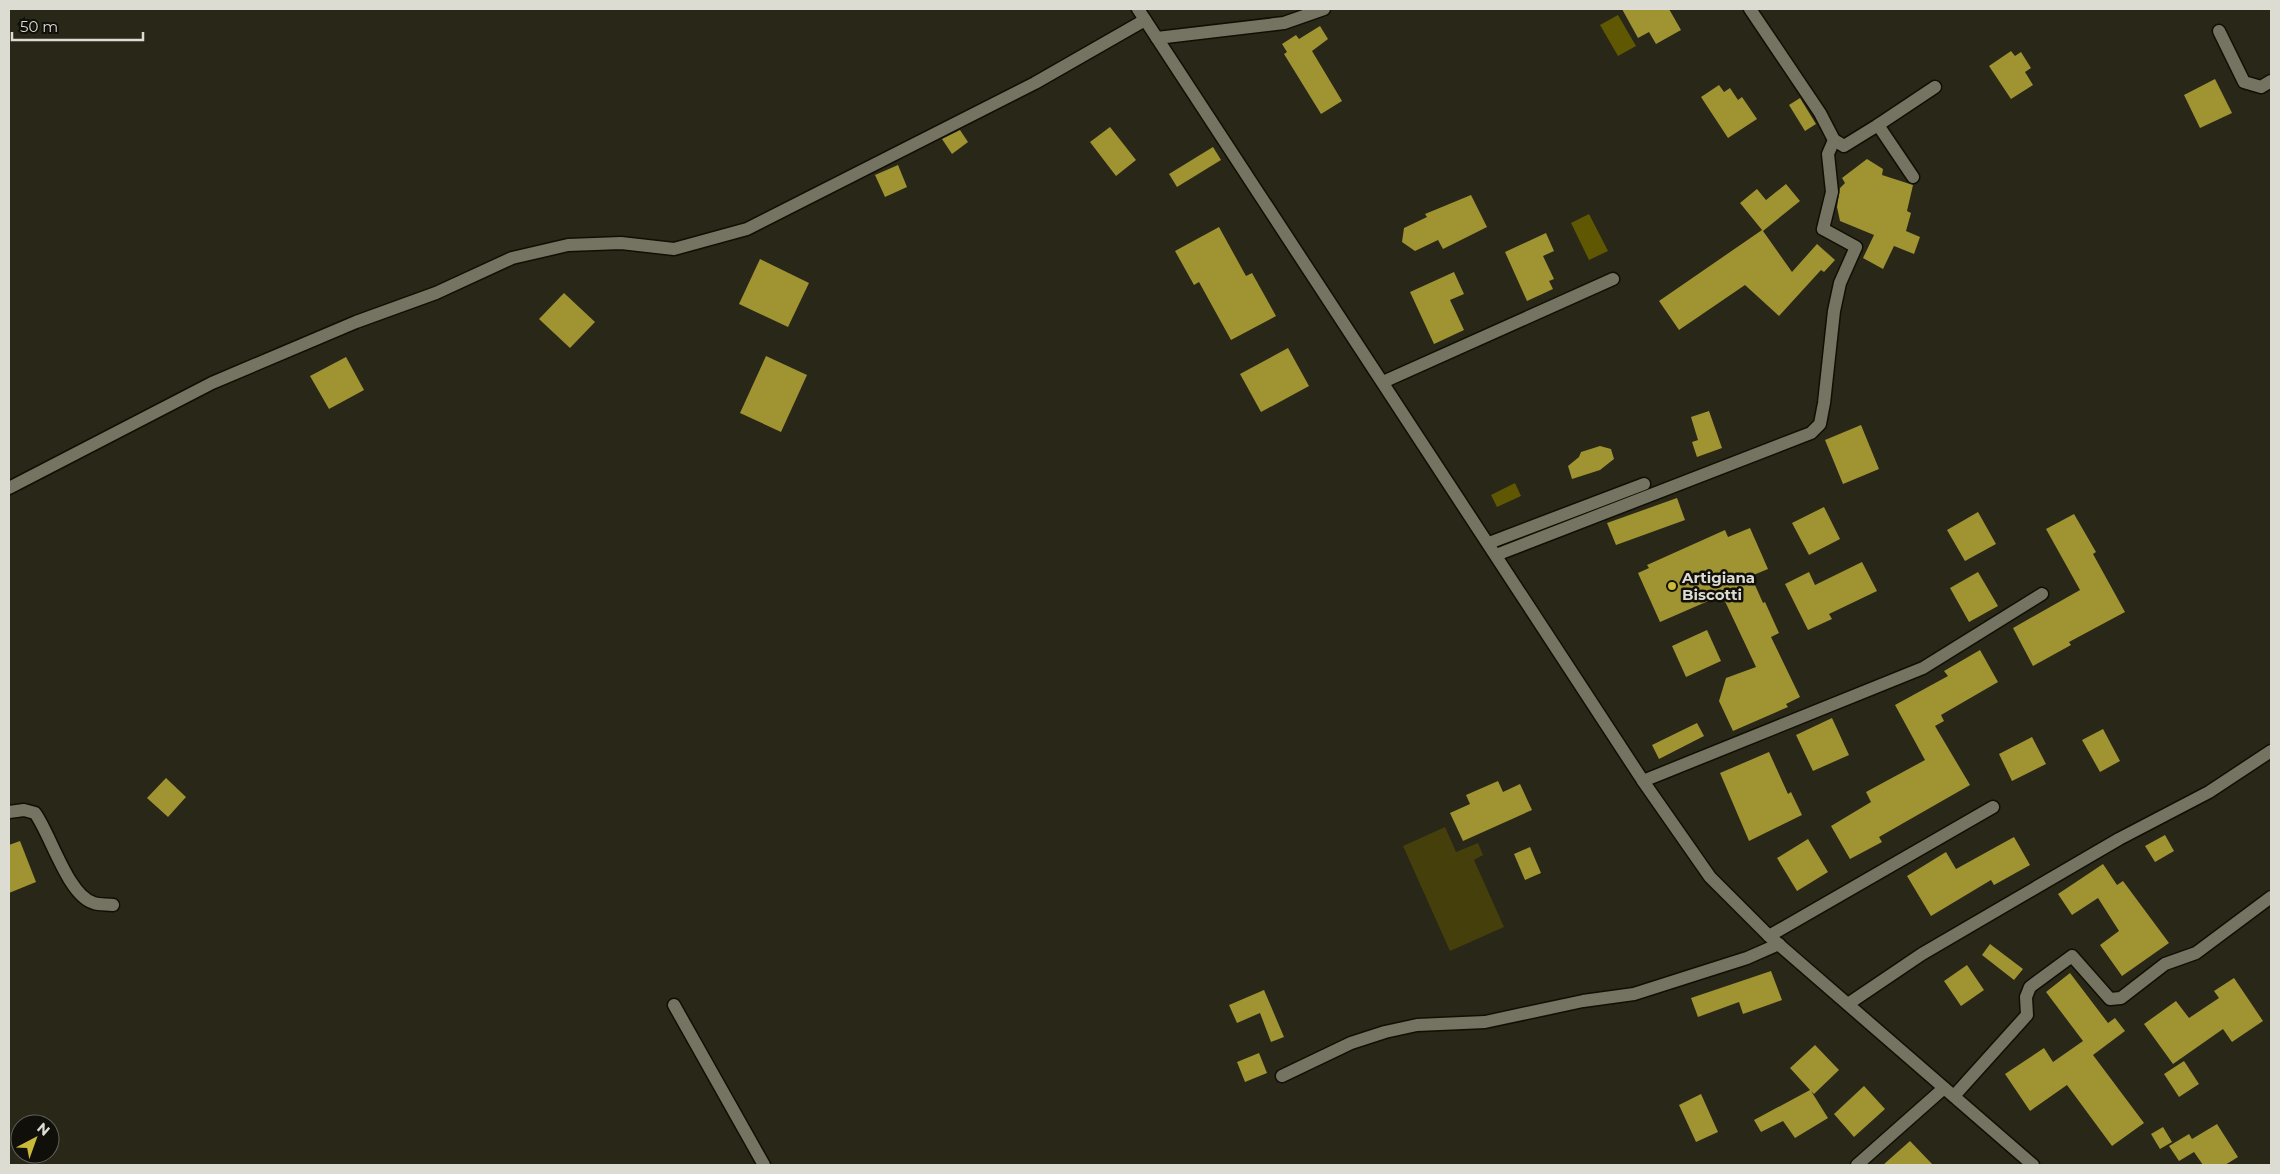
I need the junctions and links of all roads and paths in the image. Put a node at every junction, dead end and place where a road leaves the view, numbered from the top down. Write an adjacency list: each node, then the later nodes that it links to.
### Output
1 (1324, 9): 5 (street)
2 (1750, 9): 9 (street)
3 (1141, 14): 5 (street); 14 (street)
4 (2219, 31): 6 (street)
5 (1157, 38): 12 (street)
6 (2271, 81)
7 (1934, 87): 8 (street)
8 (1878, 125): 9 (street); 10 (street)
9 (1834, 140): 16 (street)
10 (1913, 177)
11 (1614, 279): 12 (street)
12 (1383, 382): 15 (street)
13 (1644, 484): 15 (street)
14 (9, 488)
15 (1489, 543): 16 (street)
16 (1496, 555): 19 (street)
17 (2042, 594): 19 (street)
18 (2271, 751): 26 (street)
19 (1643, 780): 24 (street)
20 (1992, 807): 24 (street)
21 (9, 812): 23 (street)
22 (2271, 897): 30 (street)
23 (113, 905)
24 (1768, 936): 25 (street)
25 (1779, 944): 26 (street); 28 (street)
26 (1848, 1004): 29 (street)
27 (674, 1006): 31 (street)
28 (1282, 1076)
29 (1944, 1088): 30 (street); 32 (street)
30 (1954, 1096): 33 (street)
31 (764, 1165)
32 (1857, 1165)
33 (2033, 1165)

